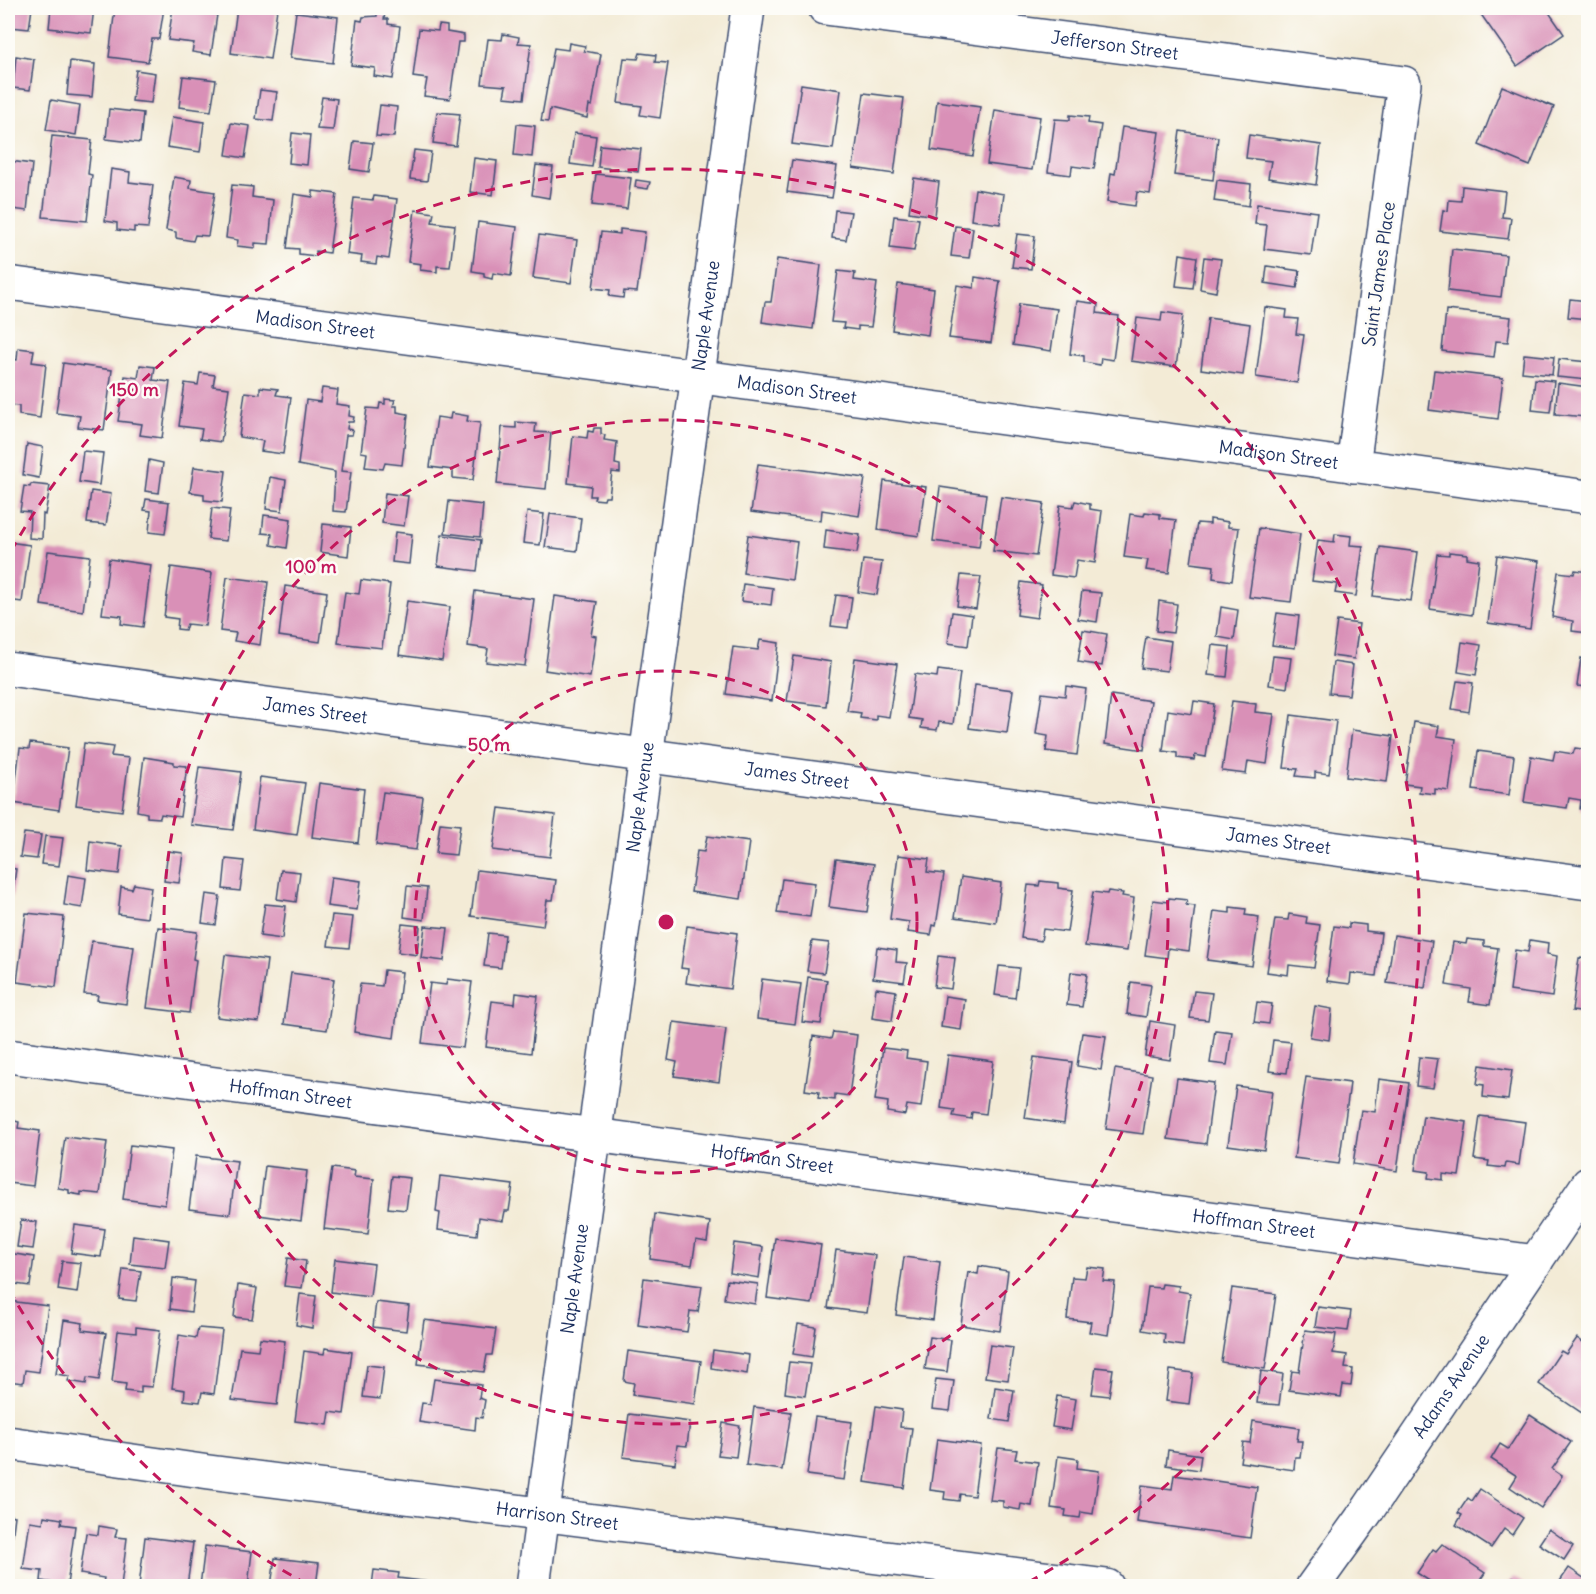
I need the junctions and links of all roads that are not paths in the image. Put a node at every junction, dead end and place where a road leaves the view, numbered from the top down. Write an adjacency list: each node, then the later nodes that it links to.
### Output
1 (748, 8): 5 (street, Naple Avenue)
2 (825, 8): 3 (street, Jefferson Street)
3 (1404, 83): 6 (street, Saint James Place)
4 (8, 283): 5 (street, Madison Street)
5 (697, 377): 6 (street, Madison Street); 9 (street, Naple Avenue)
6 (1353, 465): 7 (street, Madison Street)
7 (1588, 497)
8 (8, 669): 9 (street, James Street)
9 (646, 755): 10 (street, James Street); 12 (street, Naple Avenue)
10 (1588, 883)
11 (8, 1056): 12 (street, Hoffman Street)
12 (594, 1136): 14 (street, Hoffman Street); 16 (street, Naple Avenue)
13 (1588, 1184): 14 (street, Adams Avenue)
14 (1536, 1262): 19 (street, Adams Avenue)
15 (8, 1443): 16 (street, Harrison Street)
16 (543, 1513): 17 (street, Naple Avenue); 18 (street, Harrison Street)
17 (534, 1587)
18 (1107, 1587)
19 (1313, 1587)

